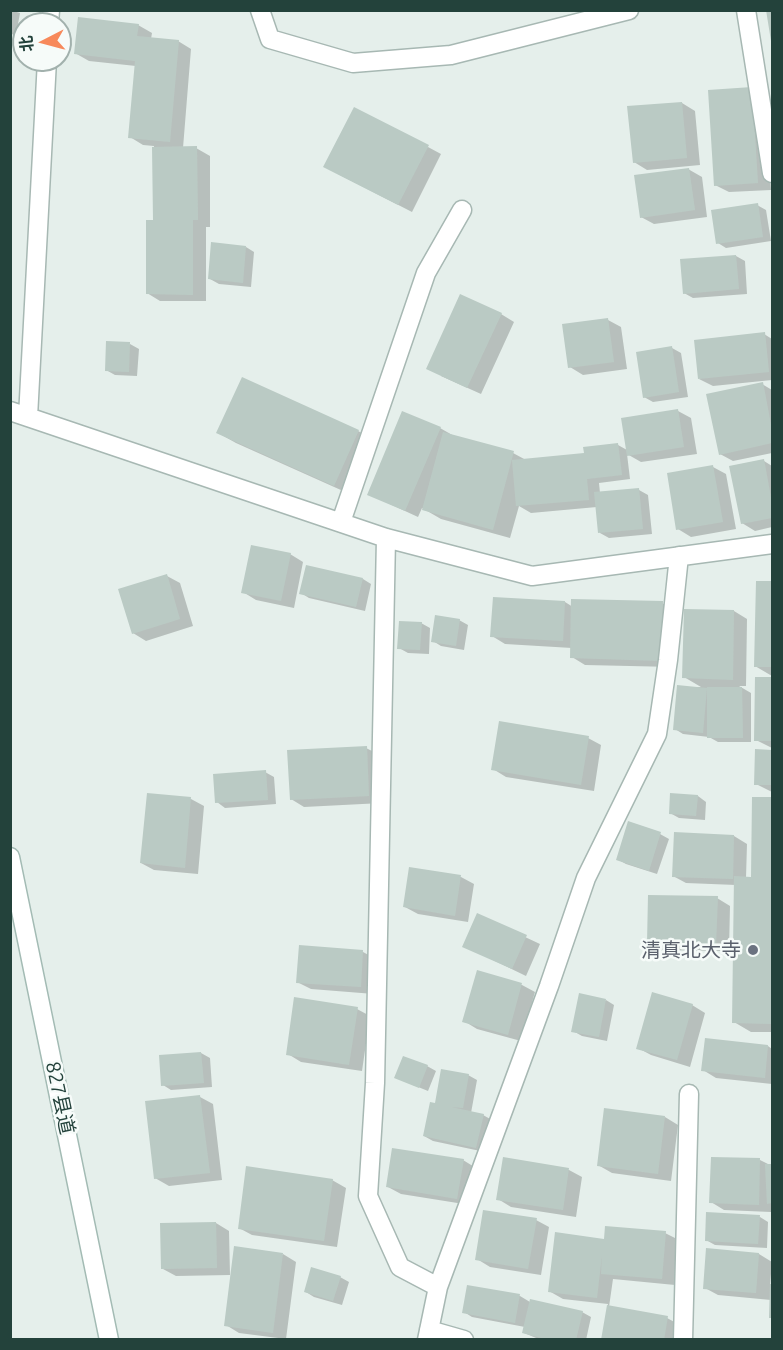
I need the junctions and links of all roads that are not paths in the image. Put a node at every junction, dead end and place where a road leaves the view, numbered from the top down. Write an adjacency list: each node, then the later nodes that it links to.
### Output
1 (260, 10): 2 (street)
2 (629, 10)
3 (746, 10): 5 (street)
4 (46, 72): 7 (street)
5 (772, 173)
6 (462, 210): 8 (street)
7 (19, 414): 8 (street)
8 (341, 522): 9 (street)
9 (386, 538): 11 (street); 14 (street)
10 (772, 543): 11 (street)
11 (680, 556): 14 (street)
12 (10, 857): 16 (street, 827县道)
13 (689, 1094): 18 (street)
14 (438, 1287): 15 (street)
15 (428, 1335): 17 (street)
16 (109, 1340)
17 (464, 1340)
18 (683, 1340)

